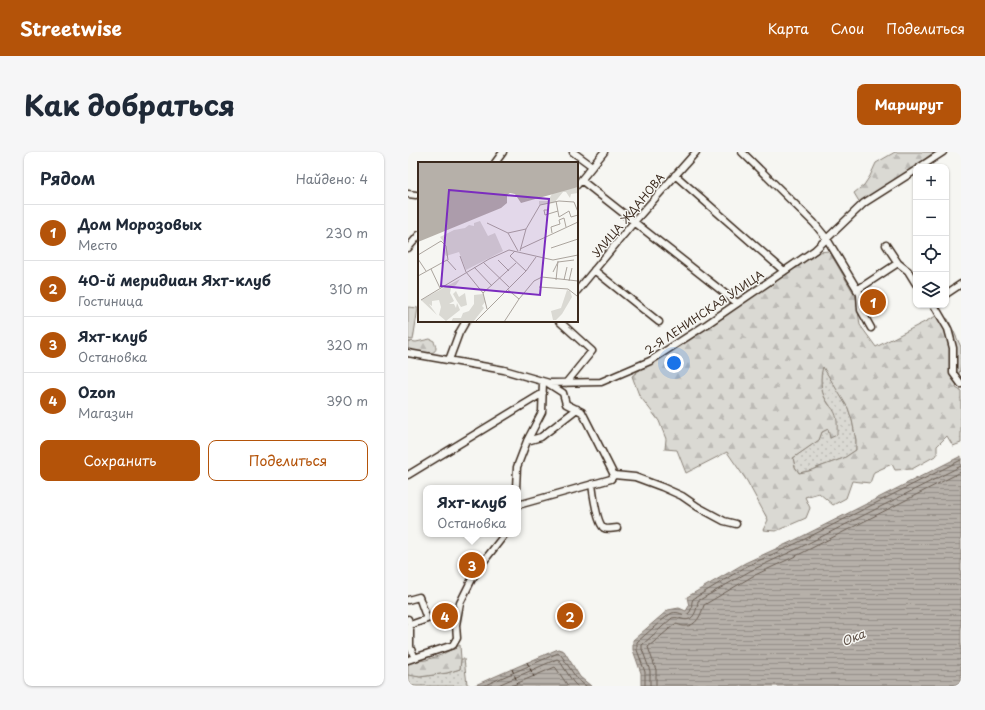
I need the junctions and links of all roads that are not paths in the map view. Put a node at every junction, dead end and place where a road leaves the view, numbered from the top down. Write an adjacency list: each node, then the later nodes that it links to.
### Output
1 (503, 152): 7 (street)
2 (573, 152): 9 (street)
3 (604, 152): 9 (street)
4 (696, 152): 11 (street, УЛИЦА ЖДАНОВА)
5 (742, 152): 17 (street)
6 (943, 152): 8 (street)
7 (496, 162)
8 (925, 164)
9 (592, 166): 12 (street)
10 (913, 172): 17 (street, 2-Я ЛЕНИНСКАЯ УЛИЦА)
11 (675, 175): 15 (street, УЛИЦА ЖДАНОВА); 22 (street)
12 (579, 182): 15 (street)
13 (408, 194): 14 (street)
14 (416, 195)
15 (634, 222): 21 (street, УЛИЦА ЖДАНОВА); 28 (street)
16 (418, 237): 19 (street)
17 (827, 239): 22 (street, 2-Я ЛЕНИНСКАЯ УЛИЦА); 26 (street)
18 (886, 246): 20 (street)
19 (408, 248)
20 (898, 263): 23 (street); 26 (street)
21 (594, 270): 25 (street, УЛИЦА ЖДАНОВА); 32 (street)
22 (784, 271): 28 (street, 2-Я ЛЕНИНСКАЯ УЛИЦА)
23 (913, 279)
24 (961, 284): 27 (street)
25 (578, 290)
26 (857, 290): 33 (street)
27 (949, 292)
28 (737, 303): 37 (street, 2-Я ЛЕНИНСКАЯ УЛИЦА)
29 (936, 308): 38 (street)
30 (465, 322): 35 (street)
31 (560, 322): 37 (street)
32 (659, 322)
33 (871, 328)
34 (408, 354): 35 (street, 2-Я ЛЕНИНСКАЯ УЛИЦА)
35 (449, 360): 36 (street, 2-Я ЛЕНИНСКАЯ УЛИЦА)
36 (546, 382): 37 (street, 2-Я ЛЕНИНСКАЯ УЛИЦА); 39 (street); 40 (street)
37 (566, 383)
38 (961, 384)
39 (542, 392): 41 (street); 42 (street)
40 (577, 409): 41 (street); 43 (street)
41 (527, 441): 45 (street)
42 (408, 475)
43 (614, 475): 44 (street); 47 (street)
44 (592, 484): 46 (street); 48 (street)
45 (516, 485)
46 (521, 504)
47 (736, 524)
48 (616, 528)
49 (503, 537): 52 (street)
50 (408, 600): 51 (street)
51 (409, 622): 52 (street)
52 (411, 659)

